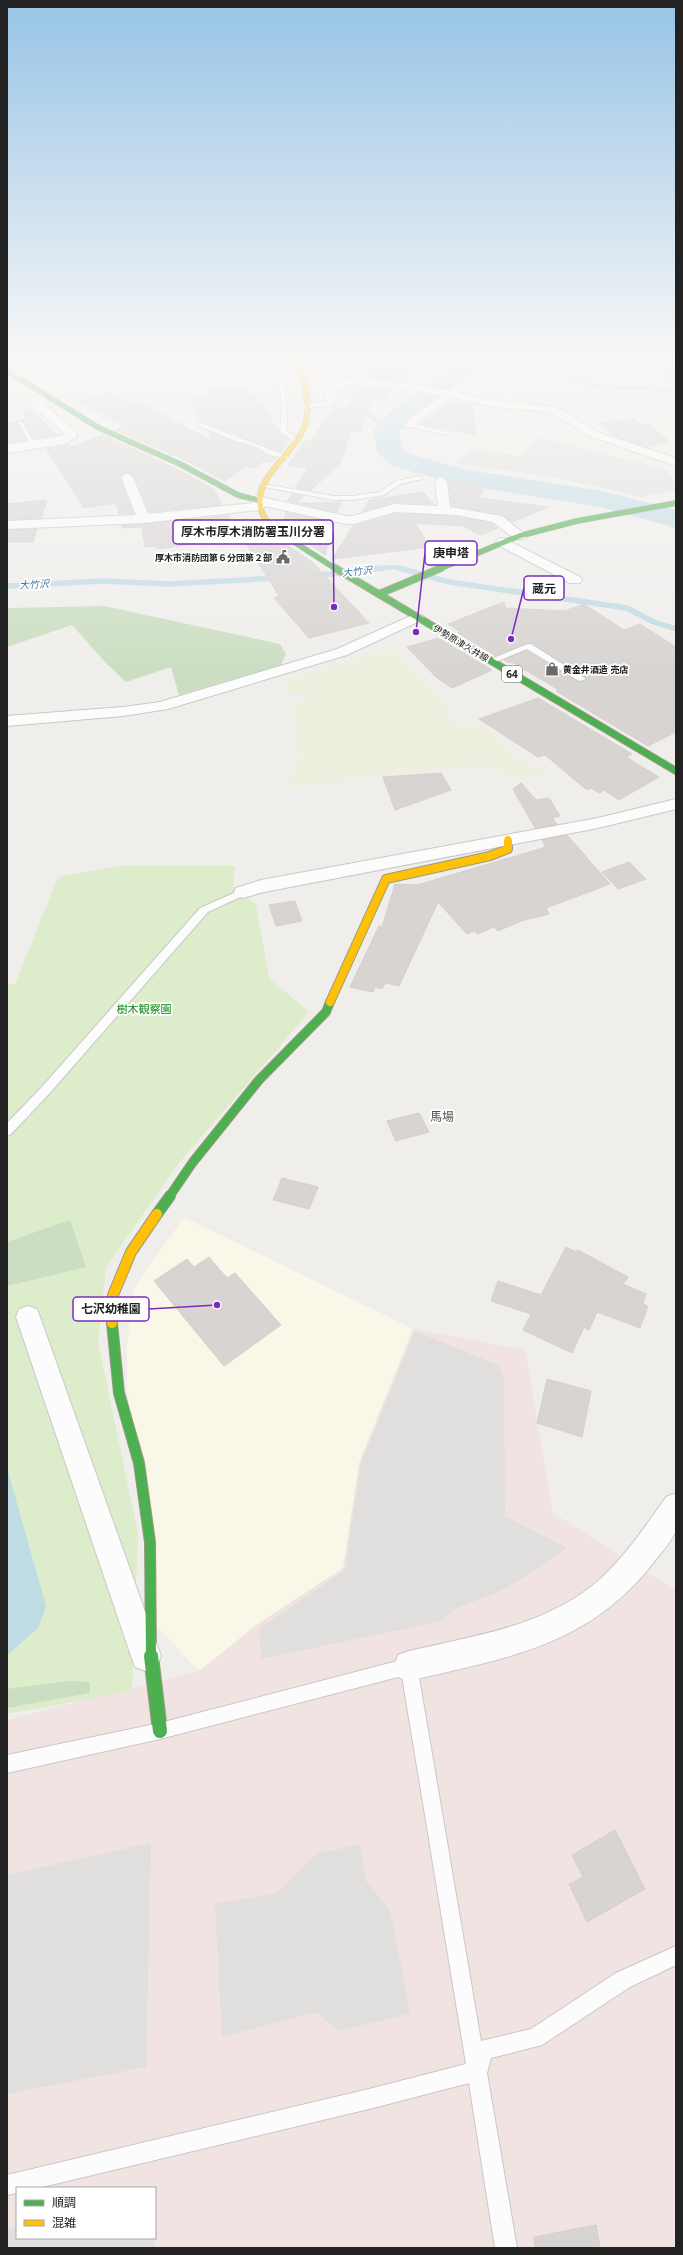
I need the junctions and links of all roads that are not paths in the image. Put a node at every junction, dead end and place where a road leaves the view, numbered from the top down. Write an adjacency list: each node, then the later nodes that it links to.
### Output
1 (180, 464): 7 (street)
2 (280, 464): 6 (street)
3 (127, 476): 10 (street)
4 (420, 478): 6 (lane)
5 (440, 481): 9 (street)
6 (262, 486): 7 (street)
7 (258, 503): 9 (street); 10 (street); 15 (street, 伊勢原津久井線 / 64)
8 (676, 503): 12 (street)
9 (444, 510): 12 (street)
10 (144, 519): 11 (street)
11 (7, 525)
12 (520, 536): 13 (street)
13 (504, 542): 14 (street); 15 (street)
14 (575, 580)
15 (379, 594): 16 (street, 伊勢原津久井線 / 64)
16 (417, 617): 17 (street, 伊勢原津久井線 / 64); 19 (street)
17 (490, 661): 18 (lane); 20 (street, 伊勢原津久井線 / 64)
18 (582, 679)
19 (7, 721)
20 (676, 771)
21 (676, 804): 22 (street)
22 (508, 839): 23 (street); 28 (street)
23 (243, 892): 24 (lane)
24 (7, 1131)
25 (28, 1317): 28 (street)
26 (676, 1507): 27 (street)
27 (409, 1666): 29 (lane); 32 (lane)
28 (151, 1670): 29 (street)
29 (160, 1732): 30 (lane)
30 (7, 1764)
31 (676, 1955): 32 (lane)
32 (477, 2071): 33 (lane); 34 (lane)
33 (7, 2185)
34 (506, 2248)

